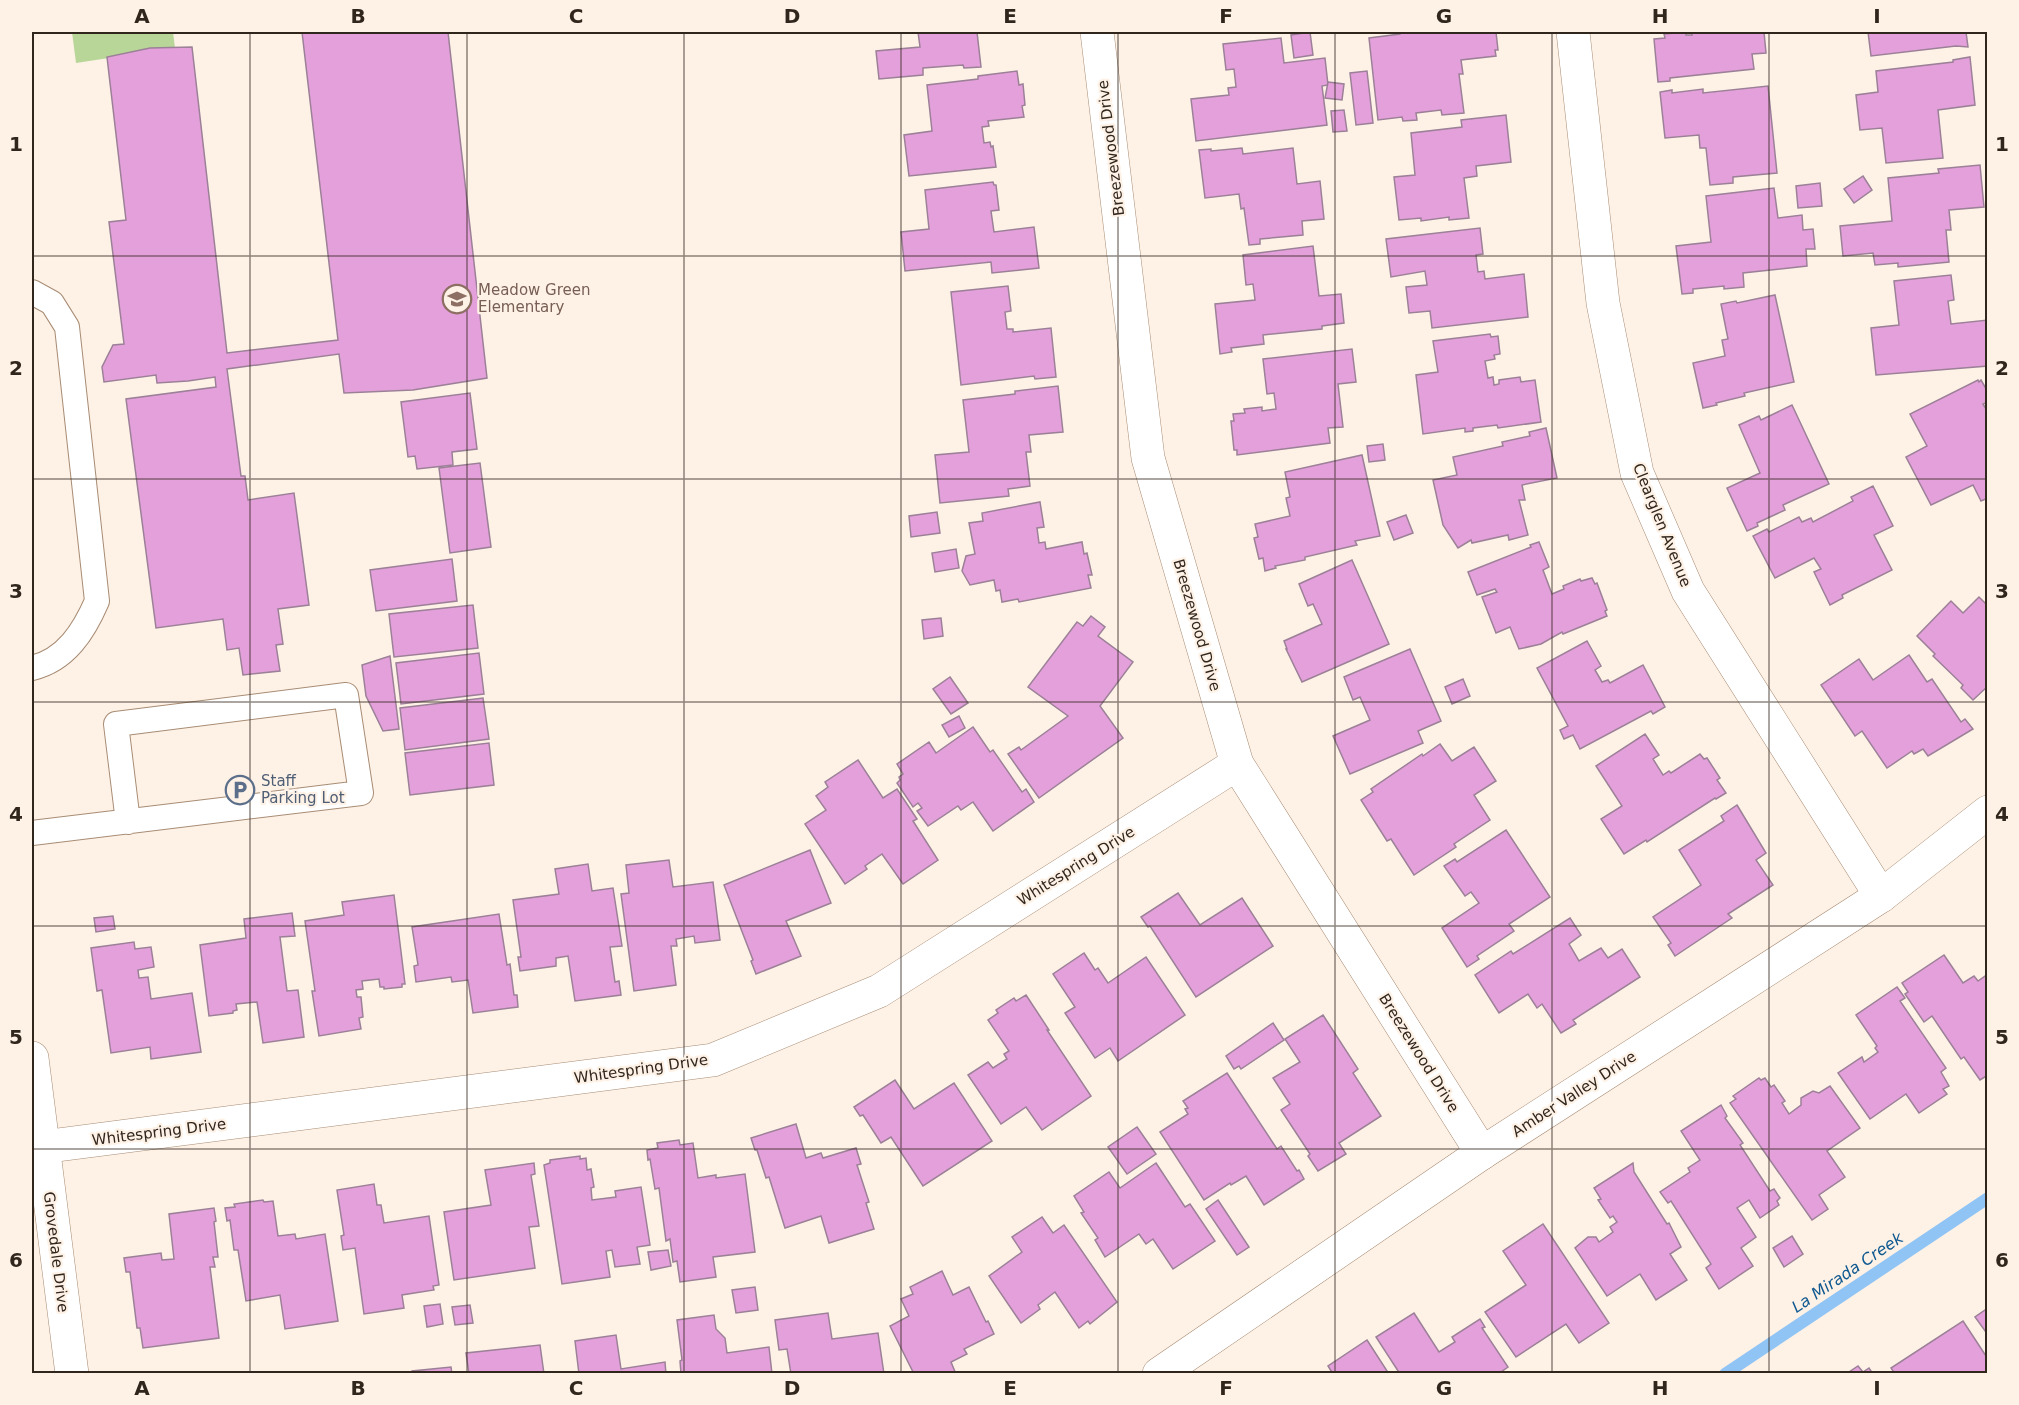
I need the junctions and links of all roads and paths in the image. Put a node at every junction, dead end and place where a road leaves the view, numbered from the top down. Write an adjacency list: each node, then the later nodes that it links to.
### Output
1 (1097, 32): 5 (street, Breezewood Drive)
2 (1574, 32): 9 (street, Clearglen Avenue)
3 (32, 292): 4 (lane)
4 (32, 668)
5 (1237, 764): 11 (street, Whitespring Drive); 12 (street, Breezewood Drive)
6 (1988, 813): 9 (street, Amber Valley Drive)
7 (128, 822): 7 (lane); 8 (lane)
8 (32, 833)
9 (1881, 896): 12 (street, Amber Valley Drive)
10 (32, 1058): 11 (street, Grovedale Drive)
11 (42, 1147): 13 (street, Grovedale Drive)
12 (1482, 1153): 14 (street, Amber Valley Drive)
13 (72, 1374)
14 (1159, 1374)

